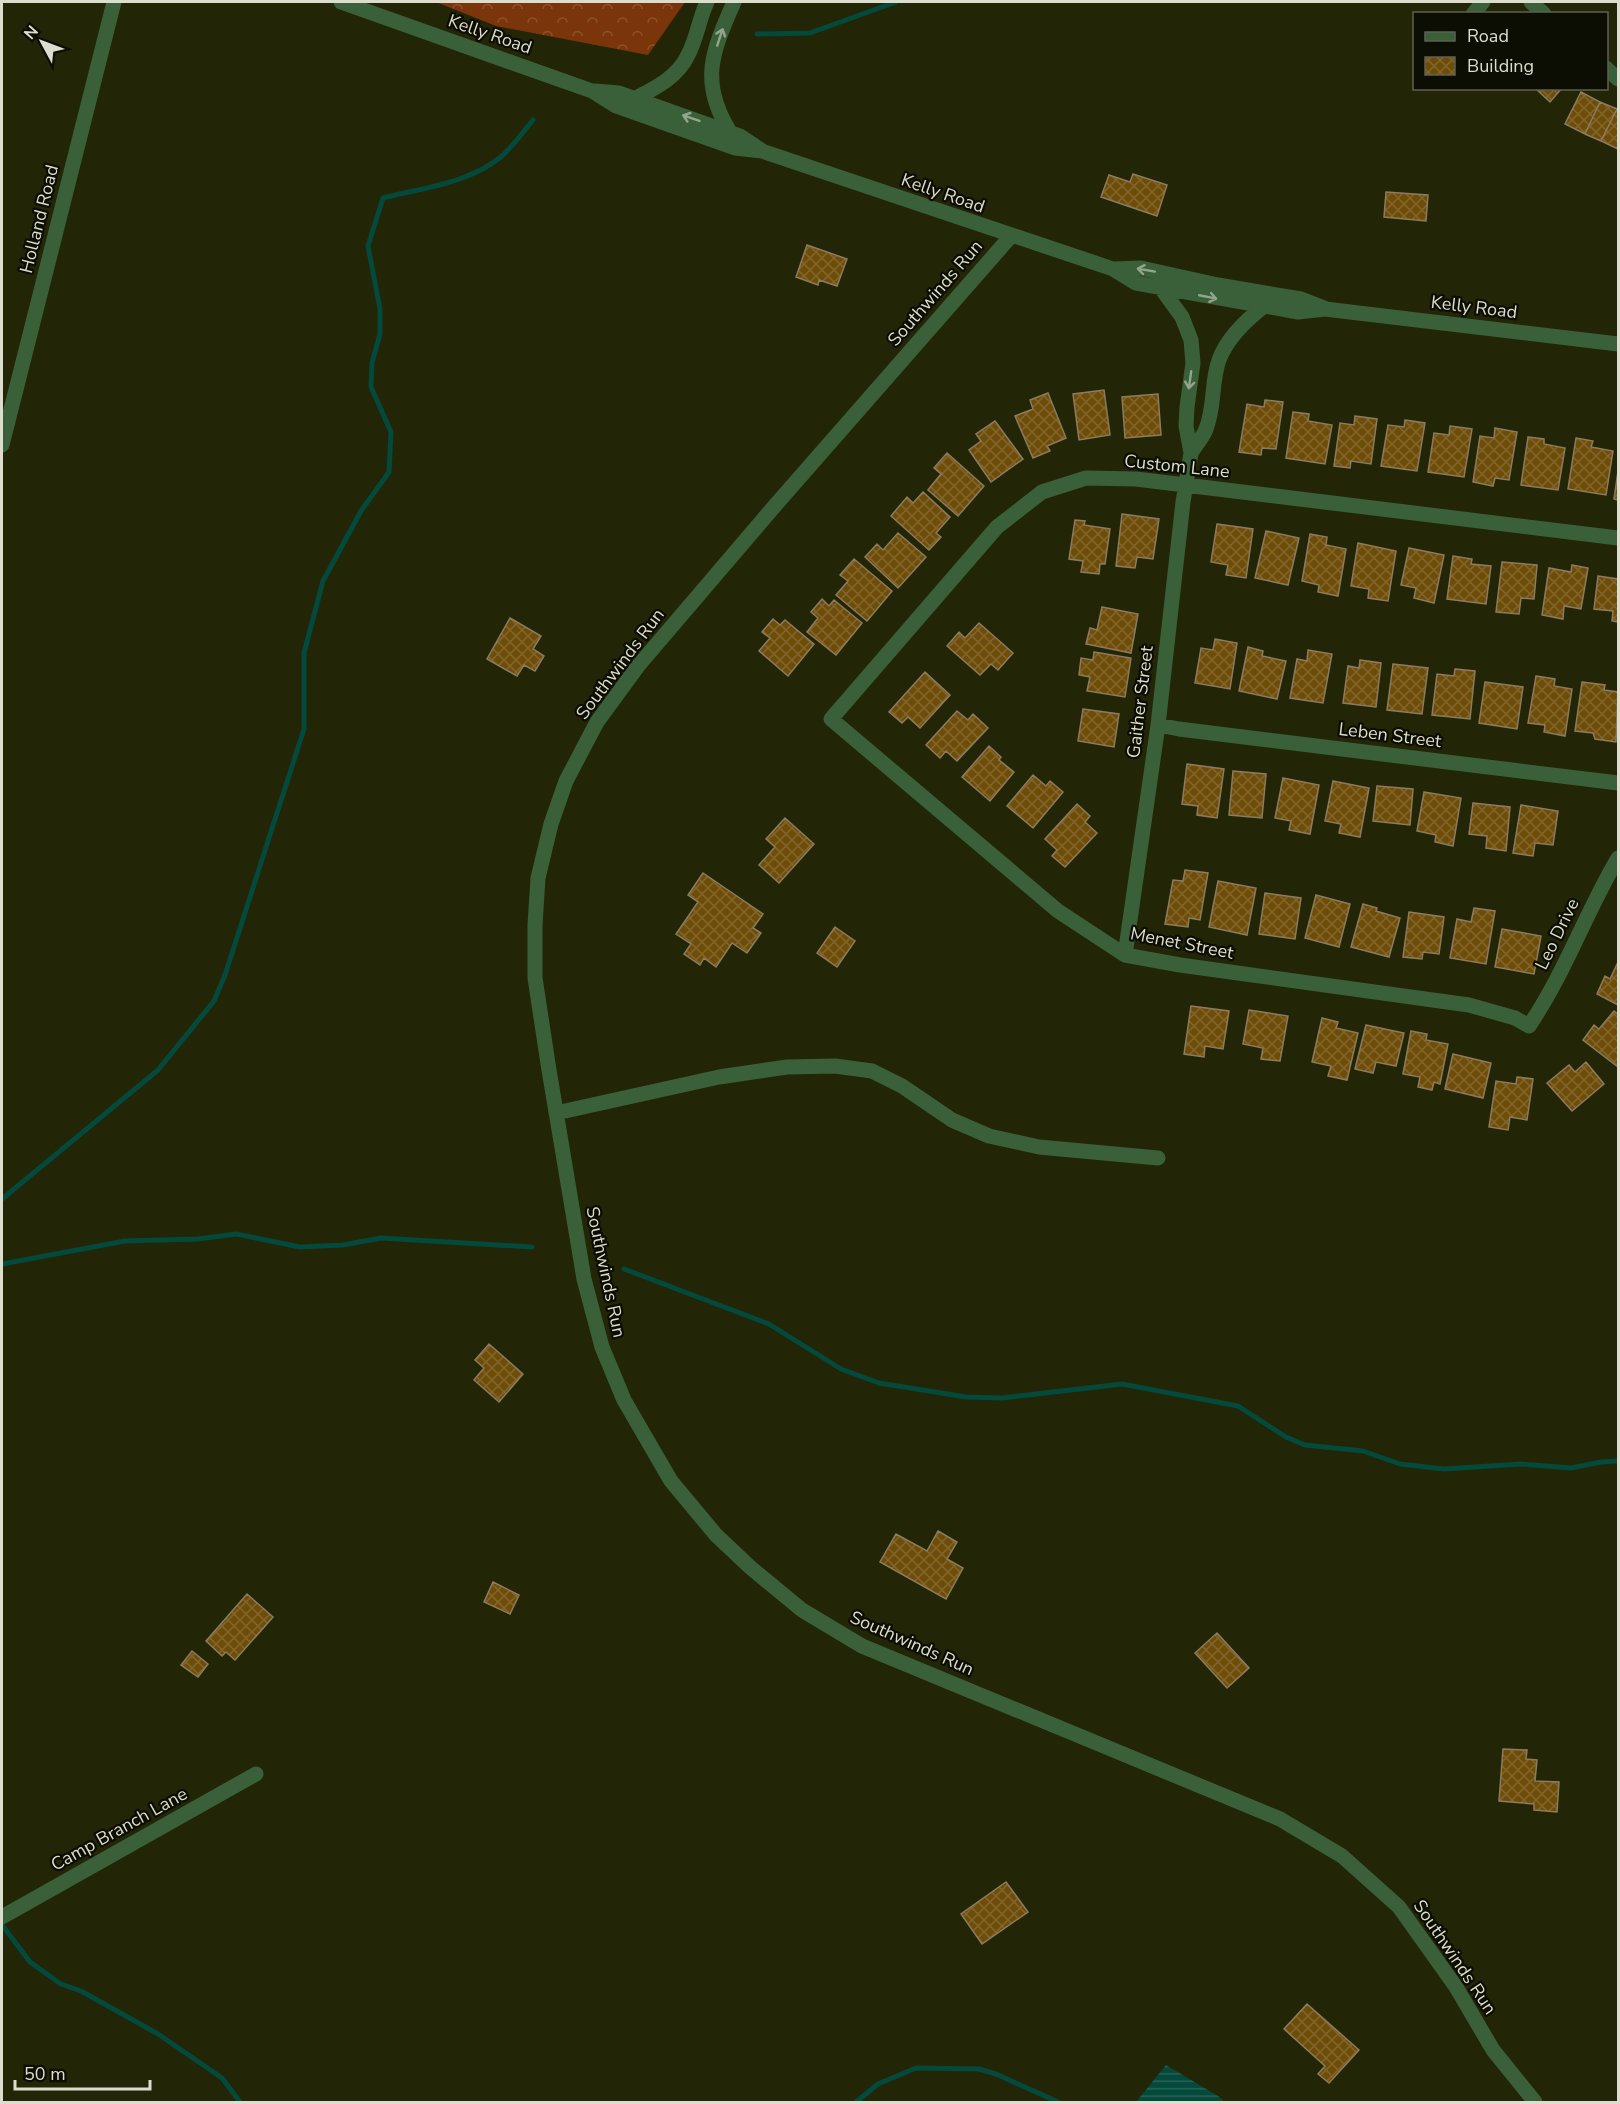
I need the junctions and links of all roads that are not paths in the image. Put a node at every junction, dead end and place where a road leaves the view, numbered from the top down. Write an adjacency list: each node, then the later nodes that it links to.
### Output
1 (114, 2): 15 (street, Holland Road)
2 (341, 2): 5 (street, Kelly Road)
3 (707, 2): 6 (street)
4 (734, 2): 7 (street, one-way to 4)
5 (592, 91): 6 (street, Kelly Road); 8 (street, Kelly Road)
6 (634, 99): 7 (street, Kelly Road, one-way to 6)
7 (730, 132): 8 (street, Kelly Road)
8 (762, 151): 9 (street, Kelly Road)
9 (1011, 236): 10 (street, Kelly Road); 25 (street, Southwinds Run)
10 (1113, 269): 11 (street, Kelly Road); 13 (street, Kelly Road, one-way to 10)
11 (1161, 288): 12 (street, Kelly Road, one-way to 12); 16 (street, Gaither Street, one-way to 16)
12 (1263, 307): 13 (street, Kelly Road); 16 (street, Gaither Street)
13 (1325, 309): 14 (street, Kelly Road)
14 (1618, 344)
15 (2, 445)
16 (1191, 453): 17 (street, Gaither Street)
17 (1185, 486): 18 (street, Custom Lane); 19 (street, Custom Lane); 20 (street, Gaither Street)
18 (1618, 538)
19 (831, 719): 23 (street, Menet Street)
20 (1158, 725): 21 (street, Leben Street); 23 (street, Gaither Street)
21 (1618, 783)
22 (1618, 858): 24 (street, Leo Drive)
23 (1125, 955): 24 (street, Menet Street)
24 (1529, 1026)
25 (556, 1113): 26 (street); 29 (street, Southwinds Run)
26 (1158, 1158)
27 (256, 1774): 28 (street, Camp Branch Lane)
28 (2, 1917)
29 (1534, 2103)

